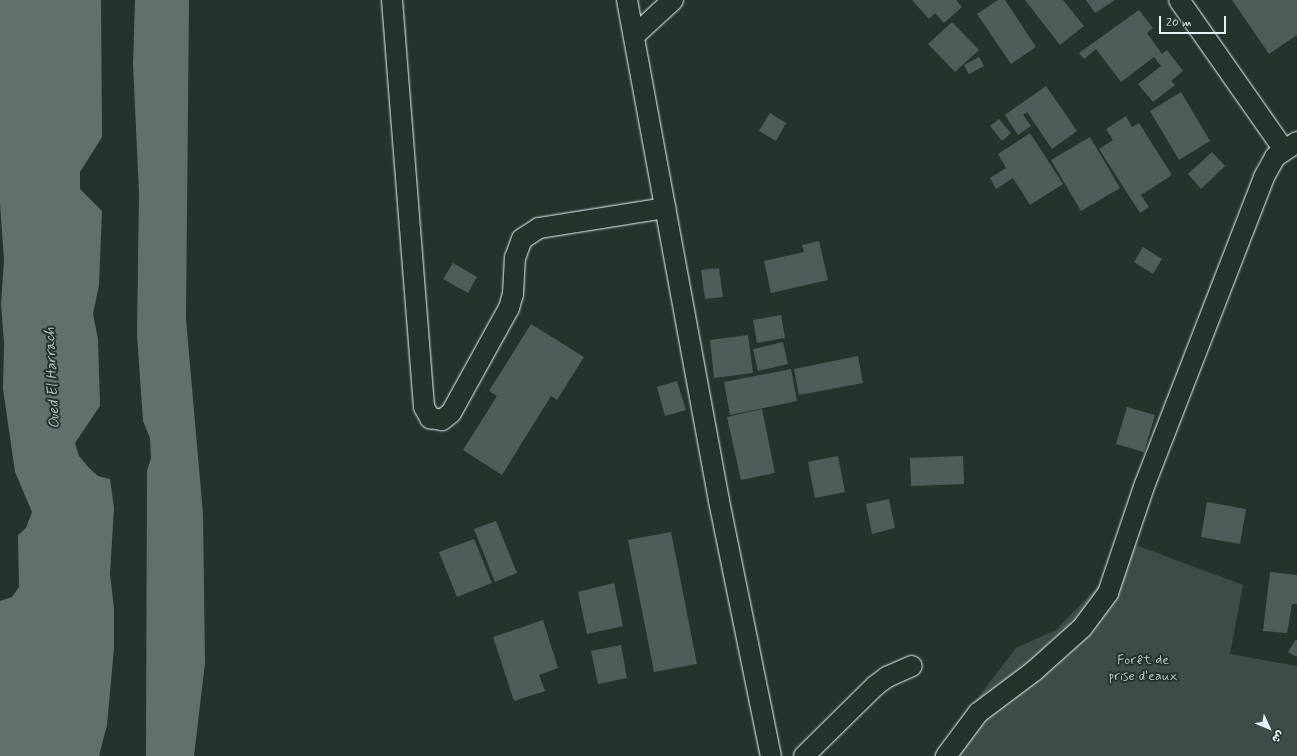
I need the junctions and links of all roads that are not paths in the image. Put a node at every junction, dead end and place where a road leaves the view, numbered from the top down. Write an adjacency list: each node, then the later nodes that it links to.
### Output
1 (392, 0): 7 (street)
2 (627, 0): 5 (street)
3 (673, 0): 5 (street)
4 (1179, 0): 6 (street)
5 (634, 36): 7 (street)
6 (1290, 146): 11 (street)
7 (665, 208): 9 (street)
8 (912, 666): 10 (street)
9 (771, 756)
10 (804, 756)
11 (946, 756)

